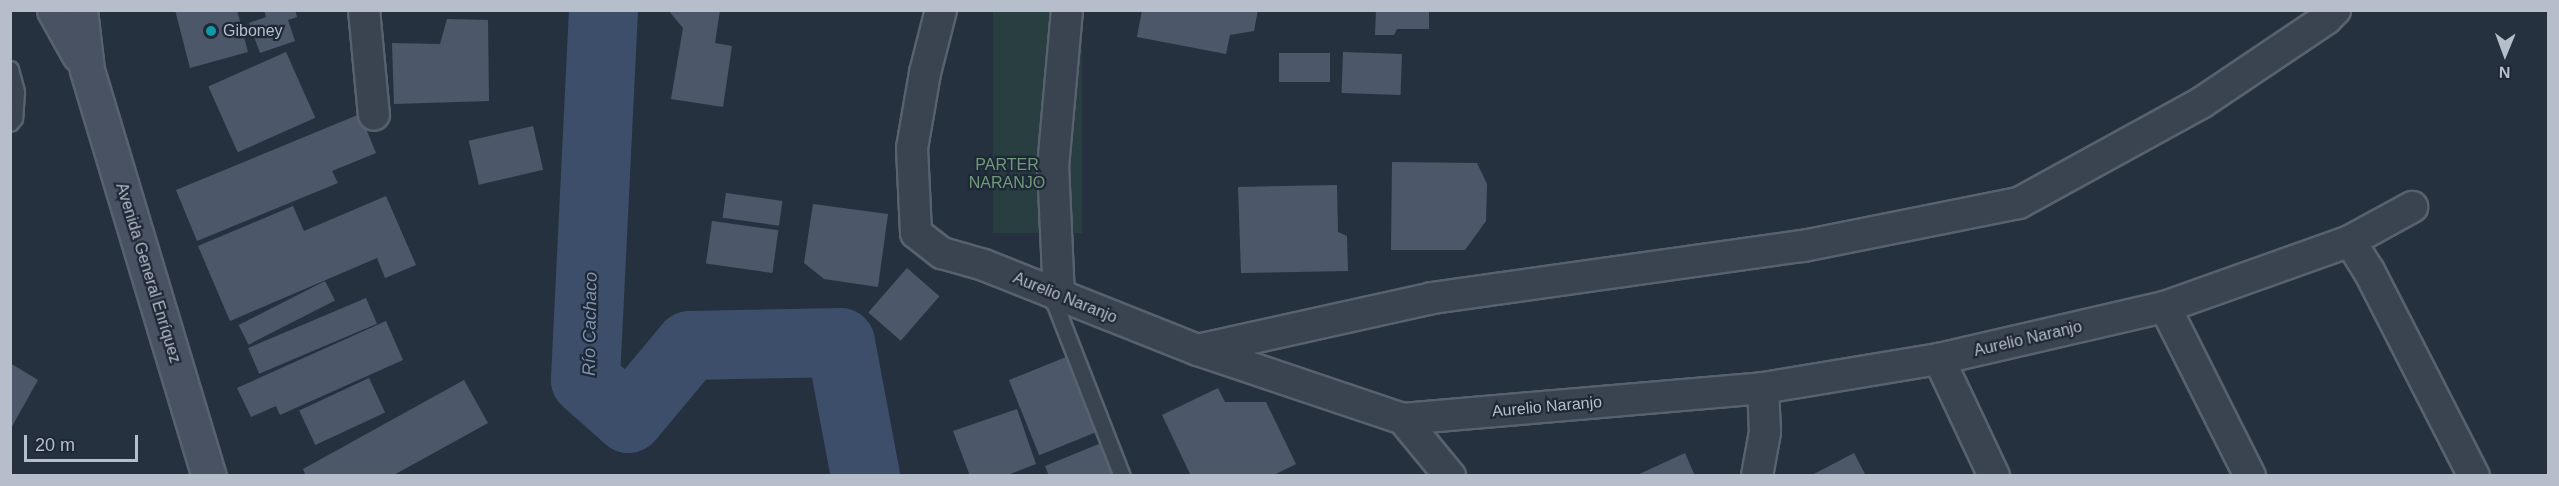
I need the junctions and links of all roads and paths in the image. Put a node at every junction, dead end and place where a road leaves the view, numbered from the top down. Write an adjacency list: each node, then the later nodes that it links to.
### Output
1 (54, 10): 8 (main road, Avenida General Enríquez)
2 (80, 10): 8 (main road, Avenida General Enríquez)
3 (364, 10): 9 (street)
4 (941, 10): 13 (street, Aurelio Naranjo)
5 (1067, 10): 13 (street)
6 (2335, 10): 15 (street)
7 (10, 69): 10 (lane)
8 (87, 70): 19 (main road, Avenida General Enríquez)
9 (374, 115)
10 (10, 123)
11 (2412, 207): 12 (street, Aurelio Naranjo)
12 (2350, 241): 14 (street, Aurelio Naranjo); 25 (street)
13 (1055, 295): 15 (street, Aurelio Naranjo); 20 (lane)
14 (2165, 307): 16 (street, Aurelio Naranjo); 24 (street)
15 (1197, 350): 18 (street, Aurelio Naranjo)
16 (1939, 359): 17 (street, Aurelio Naranjo); 23 (street)
17 (1763, 388): 18 (street, Aurelio Naranjo); 22 (street)
18 (1403, 419): 21 (street)
19 (209, 476)
20 (1122, 476)
21 (1450, 476)
22 (1757, 476)
23 (1994, 476)
24 (2250, 476)
25 (2474, 476)

